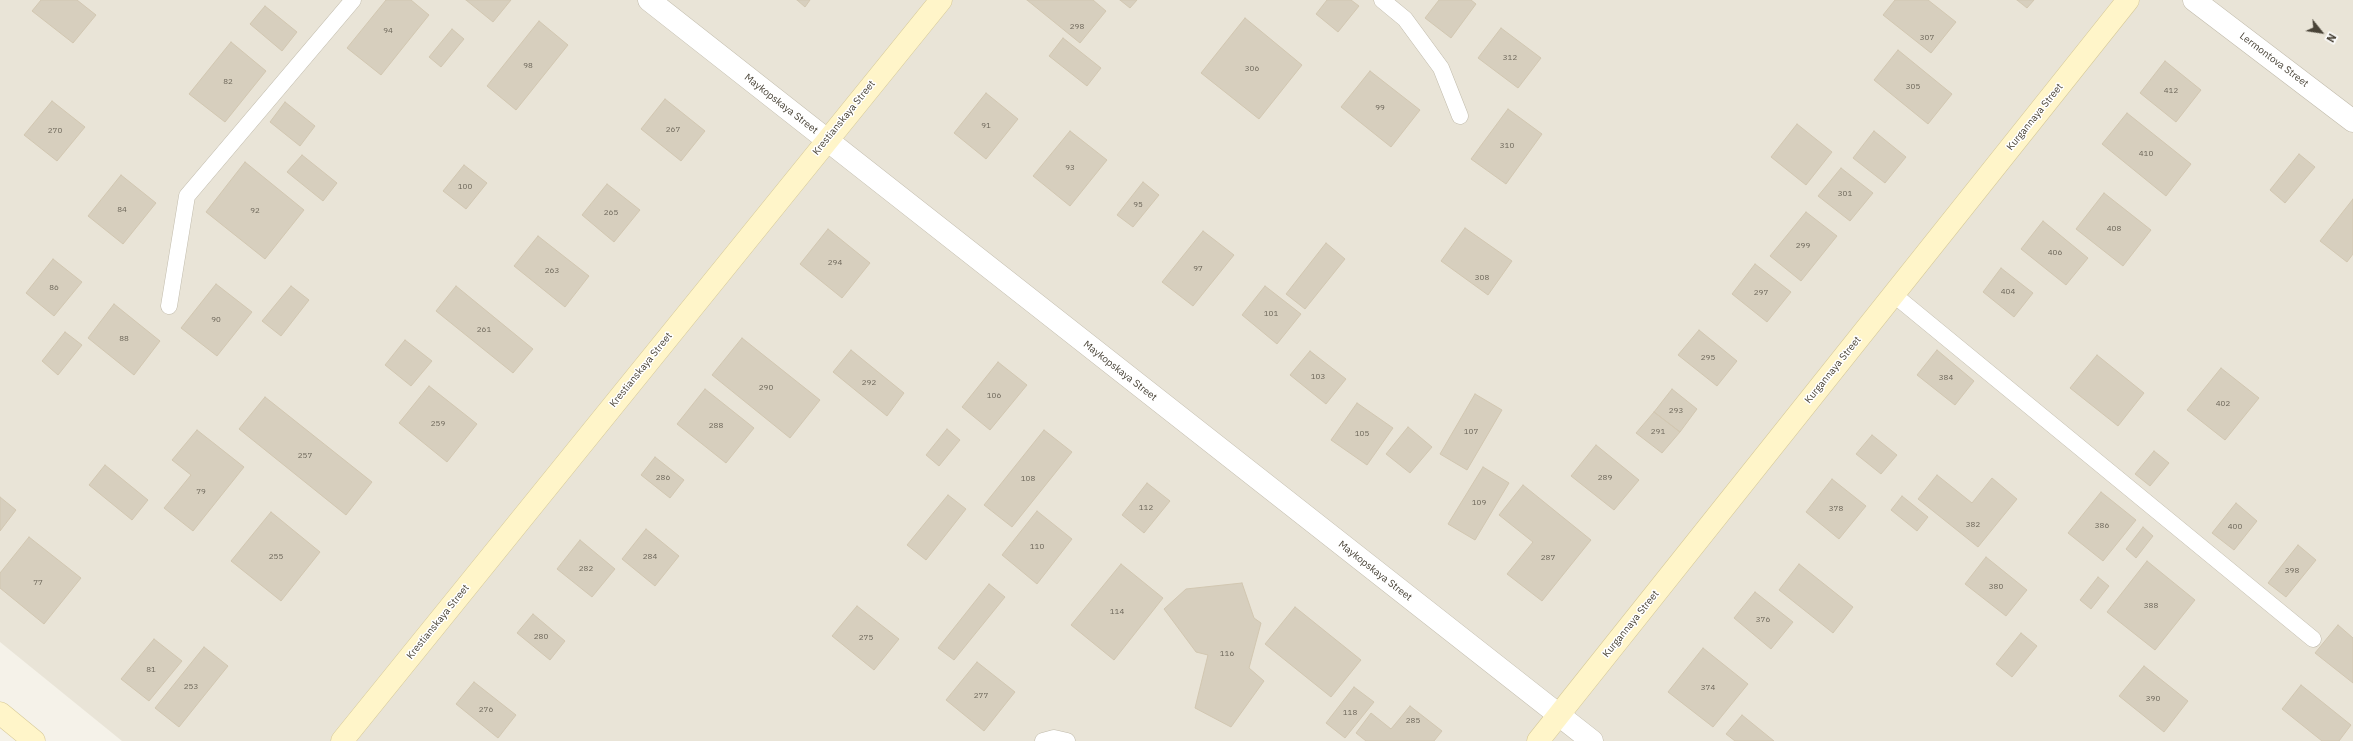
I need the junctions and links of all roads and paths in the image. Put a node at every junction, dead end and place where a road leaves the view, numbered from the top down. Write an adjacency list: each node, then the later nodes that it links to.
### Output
1 (352, 0): 11 (lane)
2 (649, 0): 9 (street, Maykopskaya Street)
3 (941, 0): 9 (street, Krestianskaya Street)
4 (1382, 0): 7 (lane)
5 (2128, 0): 10 (street, Kurgannaya Street)
6 (2194, 0): 8 (street, Lermontova Street)
7 (1460, 116)
8 (2353, 121)
9 (826, 139): 14 (street, Maykopskaya Street); 16 (street, Krestianskaya Street)
10 (1893, 294): 12 (lane); 14 (street, Kurgannaya Street)
11 (168, 306)
12 (2312, 640)
13 (0, 713): 15 (street)
14 (1558, 715): 19 (street, Kurgannaya Street); 20 (street, Maykopskaya Street)
15 (34, 741)
16 (342, 741)
17 (1043, 741): 18 (lane)
18 (1067, 741)
19 (1538, 741)
20 (1592, 741)

